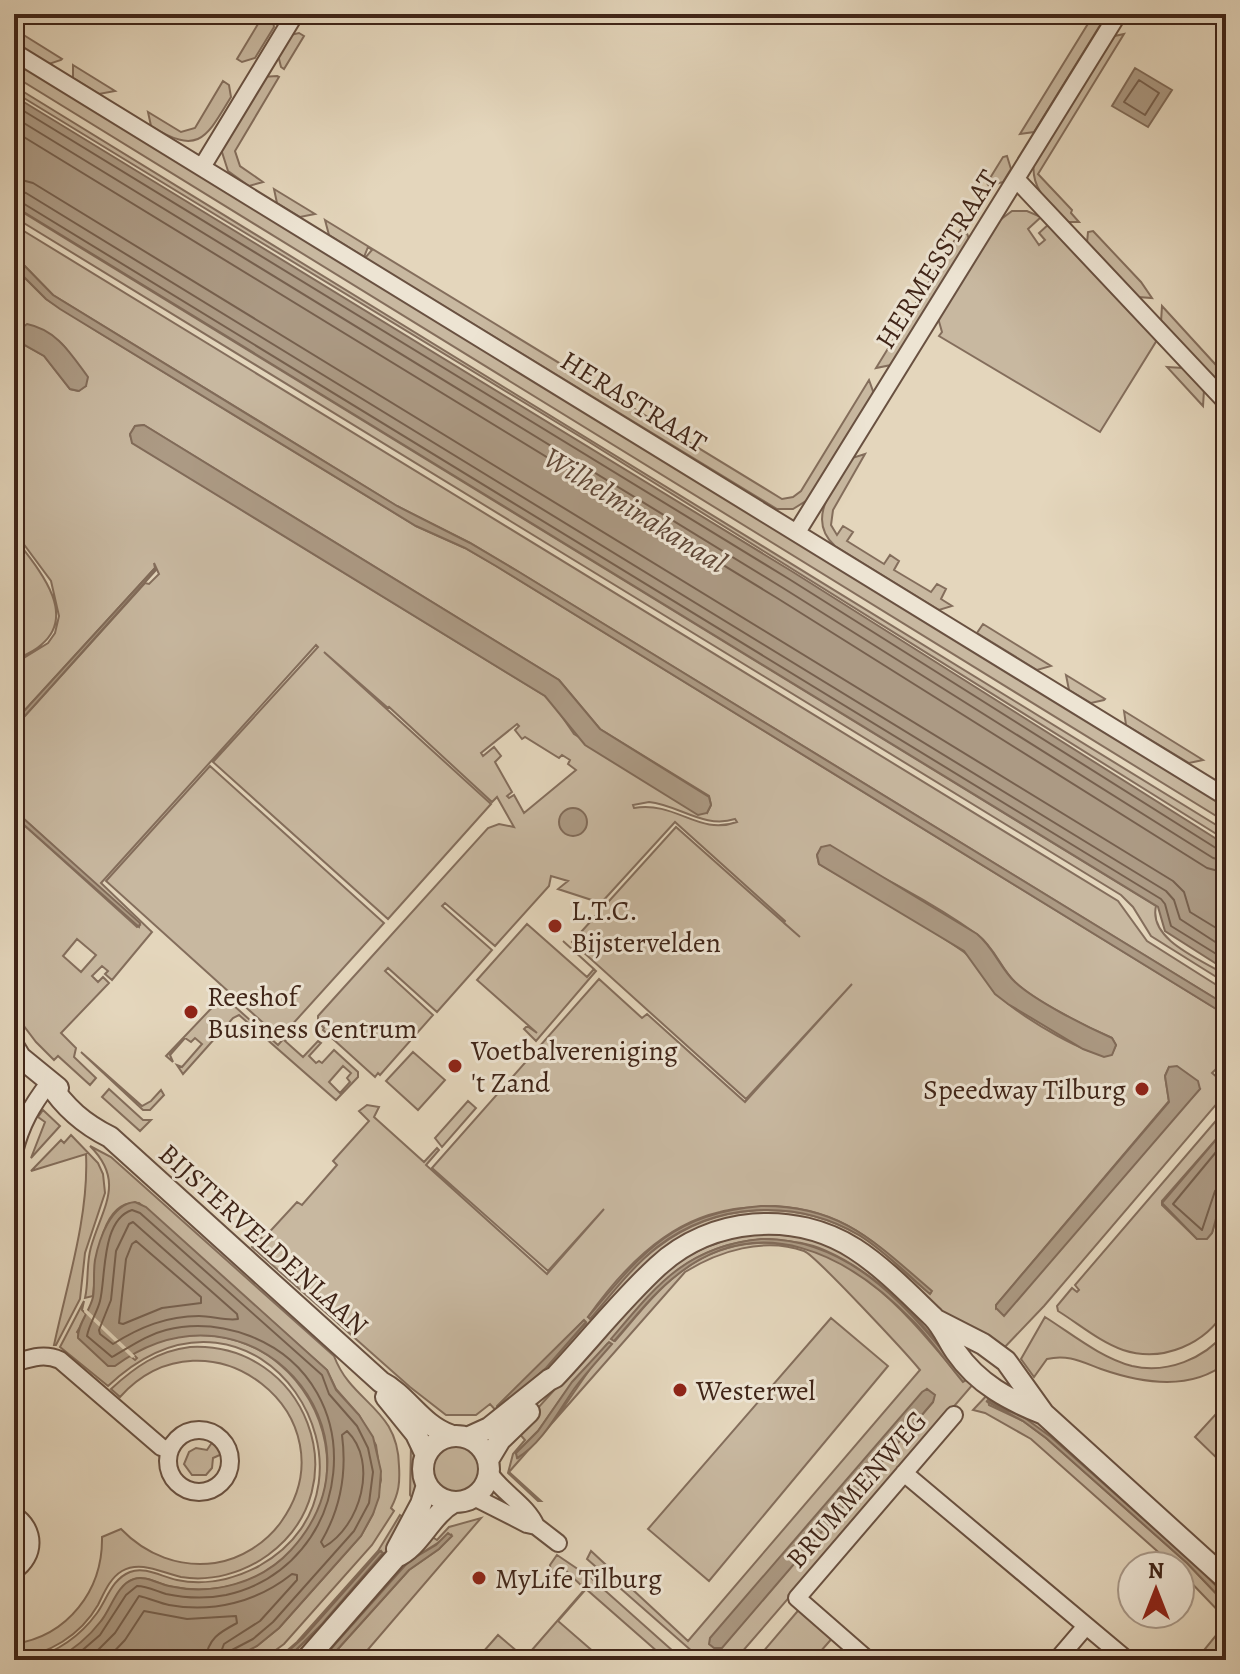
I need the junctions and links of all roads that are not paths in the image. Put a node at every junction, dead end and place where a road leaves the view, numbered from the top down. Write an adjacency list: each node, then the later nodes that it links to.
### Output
1 (295, 14): 4 (street)
2 (1118, 14): 5 (street, HERMESSTRAAT)
3 (14, 52): 4 (street, HERASTRAAT)
4 (202, 167): 7 (street, HERASTRAAT)
5 (1016, 179): 6 (street); 7 (street, HERMESSTRAAT)
6 (1226, 402)
7 (797, 532): 8 (street, HERASTRAAT)
8 (1226, 797)
9 (16, 1053): 10 (street, BIJSTERVELDENLAAN)
10 (49, 1083): 11 (street); 15 (street, BIJSTERVELDENLAAN)
11 (14, 1152)
12 (936, 1320): 14 (street); 16 (street); 16 (street)
13 (14, 1363): 19 (street)
14 (555, 1377): 18 (street); 21 (street)
15 (381, 1382): 18 (street, BIJSTERVELDENLAAN); 20 (street, BIJSTERVELDENLAAN)
16 (1044, 1414): 31 (street)
17 (954, 1415): 22 (street, BRUMMENWEG)
18 (458, 1437): 20 (street); 21 (street)
19 (170, 1450)
20 (426, 1455): 23 (street)
21 (489, 1467): 24 (street); 27 (street)
22 (904, 1473): 32 (street); 34 (street, BRUMMENWEG)
23 (427, 1485): 25 (street); 29 (street)
24 (474, 1497): 25 (street); 27 (street)
25 (454, 1502): 29 (street)
26 (14, 1515): 30 (street)
27 (536, 1526): 28 (street)
28 (558, 1543)
29 (396, 1557): 33 (street)
30 (14, 1571)
31 (1226, 1579)
32 (1086, 1626): 35 (street); 36 (street)
33 (306, 1660)
34 (868, 1660)
35 (1057, 1660)
36 (1127, 1660)

